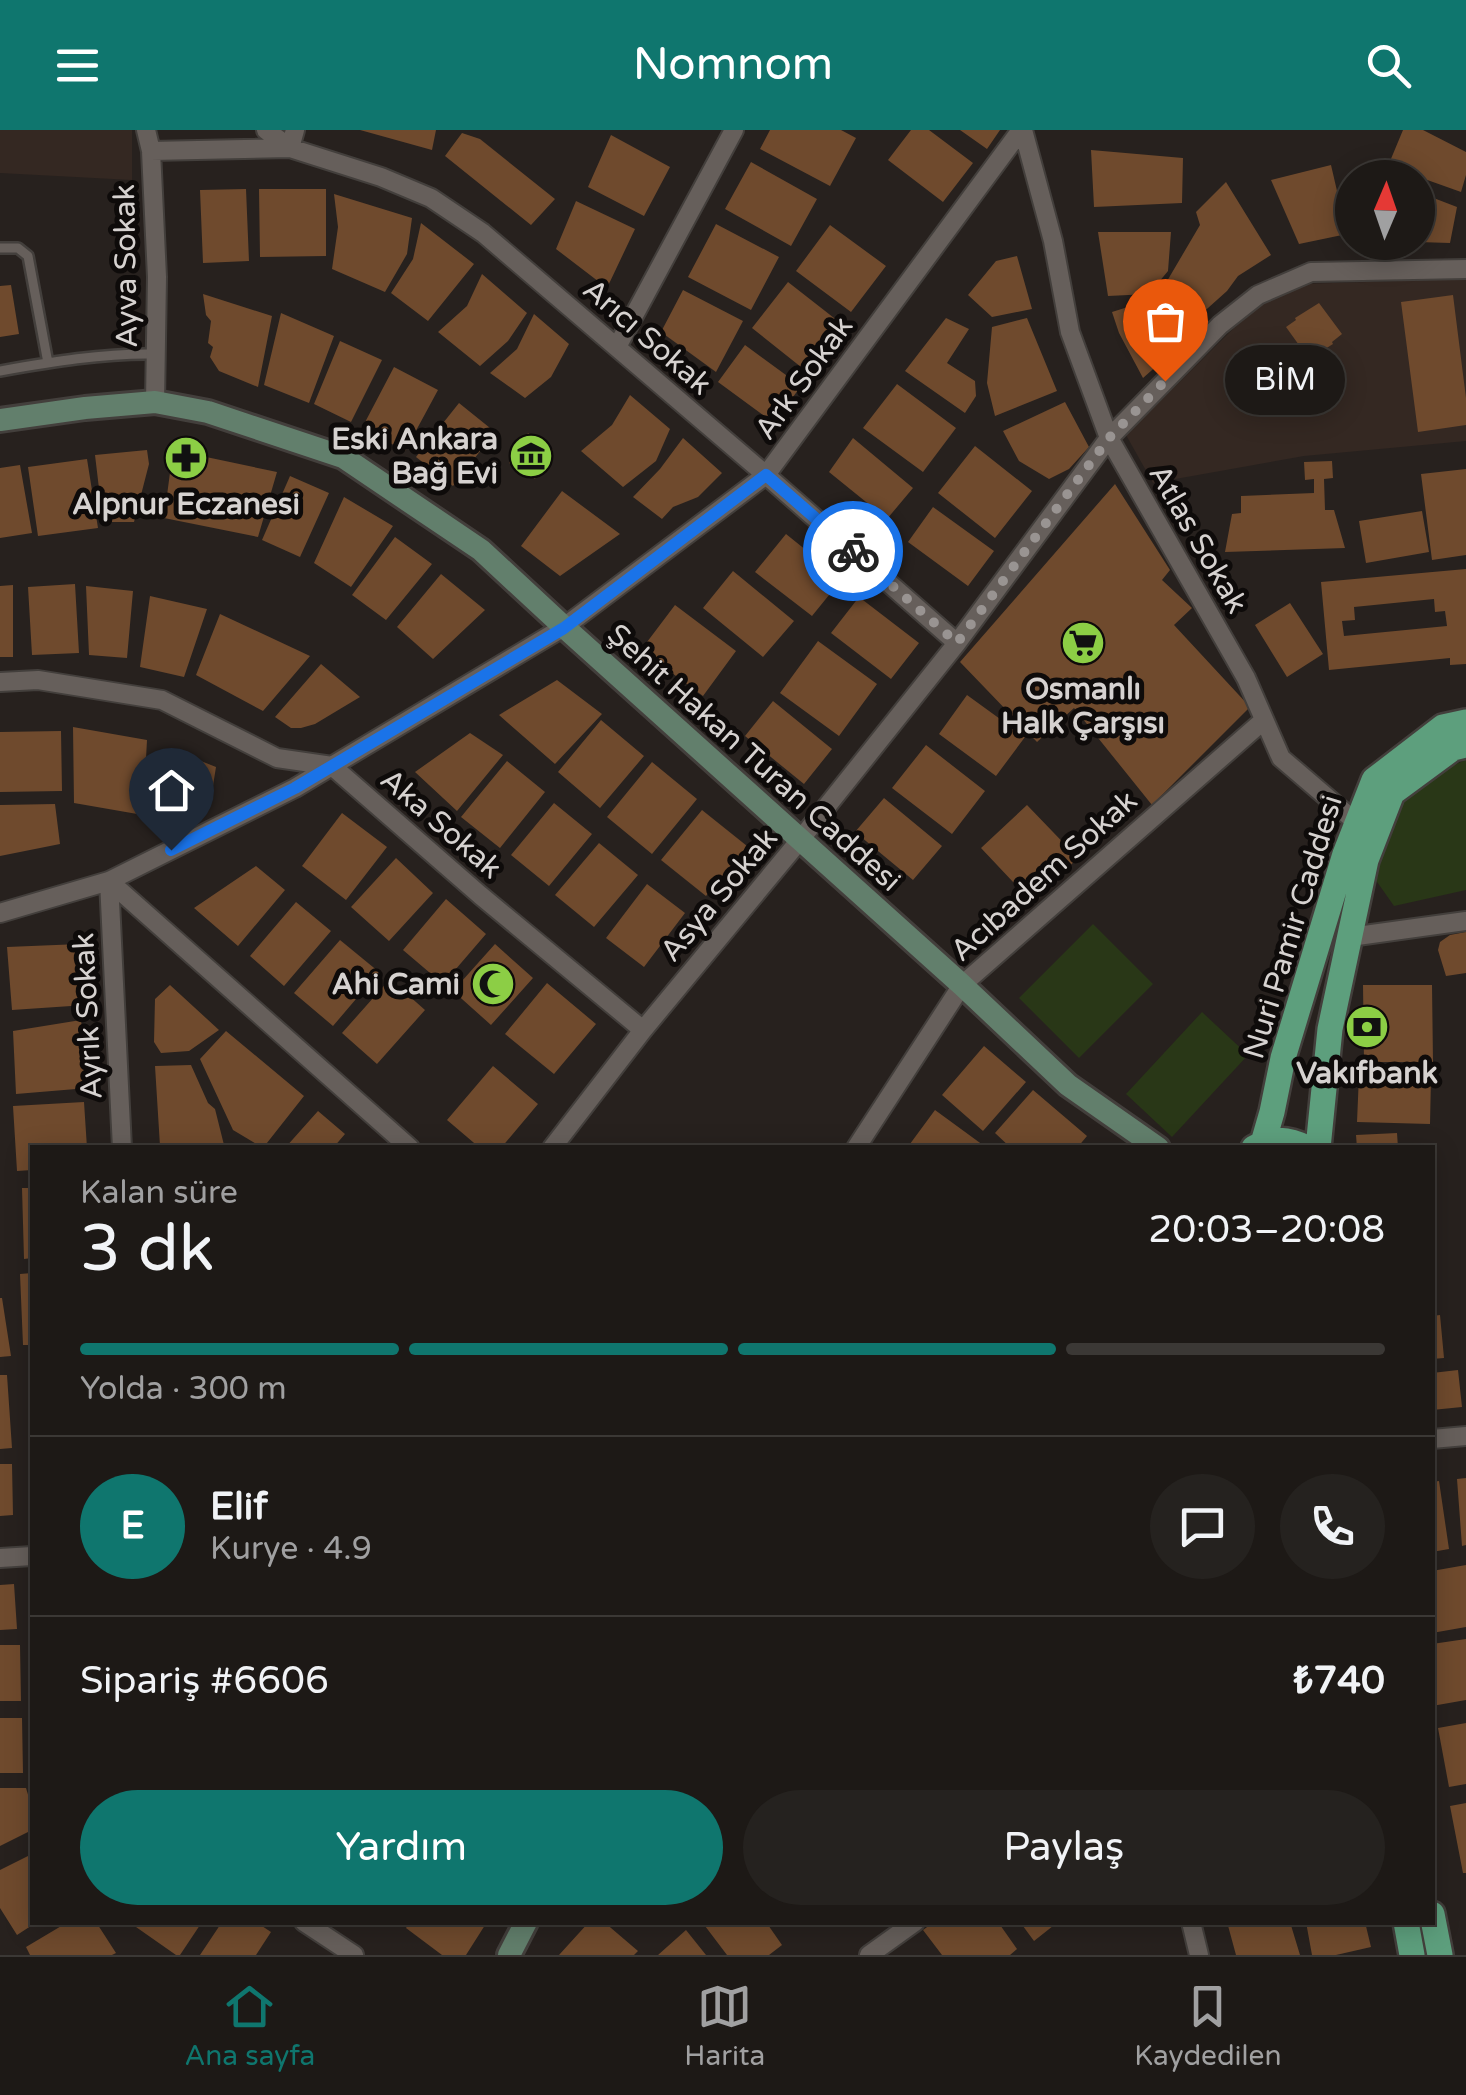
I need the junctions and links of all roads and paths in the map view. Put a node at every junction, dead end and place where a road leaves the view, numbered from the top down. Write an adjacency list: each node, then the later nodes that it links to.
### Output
1 (146, 130): 6 (street, Ayva Sokak)
2 (266, 130): 5 (street, Arıcı Sokak)
3 (734, 130): 9 (street)
4 (1022, 130): 15 (street, Atlas Sokak); 16 (street, Ark Sokak)
5 (292, 139): 6 (street); 9 (street, Arıcı Sokak)
6 (151, 151): 10 (street, Ayva Sokak)
7 (0, 248): 11 (lane)
8 (1466, 269): 15 (street, Asya Sokak)
9 (616, 347): 16 (street, Arıcı Sokak)
10 (156, 354): 11 (lane); 13 (street, Ayva Sokak)
11 (48, 363): 12 (lane)
12 (0, 371)
13 (155, 402): 14 (main road, Şehit Hakan Turan Caddesi); 17 (main road, Şehit Hakan Turan Caddesi)
14 (0, 420)
15 (1109, 438): 18 (street, Asya Sokak); 20 (street, Atlas Sokak)
16 (766, 475): 17 (street, Ark Sokak); 18 (street, Arıcı Sokak)
17 (564, 628): 23 (street, Ark Sokak); 25 (main road, Şehit Hakan Turan Caddesi)
18 (957, 643): 25 (street, Asya Sokak)
19 (0, 682): 23 (street)
20 (1264, 720): 24 (street, Atlas Sokak); 30 (street, Acıbadem Sokak)
21 (1466, 722): 24 (main road, Nuri Pamir Caddesi)
22 (1466, 745): 29 (main road, Nuri Pamir Caddesi)
23 (332, 766): 26 (street, Ark Sokak); 31 (street, Aka Sokak)
24 (1357, 824): 37 (main road, Nuri Pamir Caddesi)
25 (800, 840): 30 (main road, Şehit Hakan Turan Caddesi); 31 (street, Asya Sokak)
26 (109, 881): 27 (street, Ark Sokak); 32 (street, Ayrık Sokak); 33 (street)
27 (0, 913)
28 (1466, 921): 29 (street)
29 (1350, 937): 39 (main road, Nuri Pamir Caddesi)
30 (962, 985): 35 (street, Acıbadem Sokak); 36 (main road, Şehit Hakan Turan Caddesi)
31 (644, 1030): 34 (street, Asya Sokak)
32 (122, 1145)
33 (407, 1145)
34 (554, 1145)
35 (858, 1145)
36 (1154, 1145)
37 (1258, 1145): 38 (main road)
38 (1301, 1145)
39 (1318, 1145)
40 (1466, 1436): 41 (street)
41 (1435, 1439)
42 (30, 1556): 43 (street)
43 (0, 1558)
44 (309, 1925): 50 (street)
45 (524, 1925): 51 (main road)
46 (911, 1925): 52 (street)
47 (1192, 1925): 53 (street)
48 (1407, 1925): 54 (main road)
49 (1434, 1925): 55 (main road)
50 (354, 1955)
51 (508, 1955)
52 (869, 1955)
53 (1199, 1955)
54 (1412, 1955)
55 (1440, 1955)

